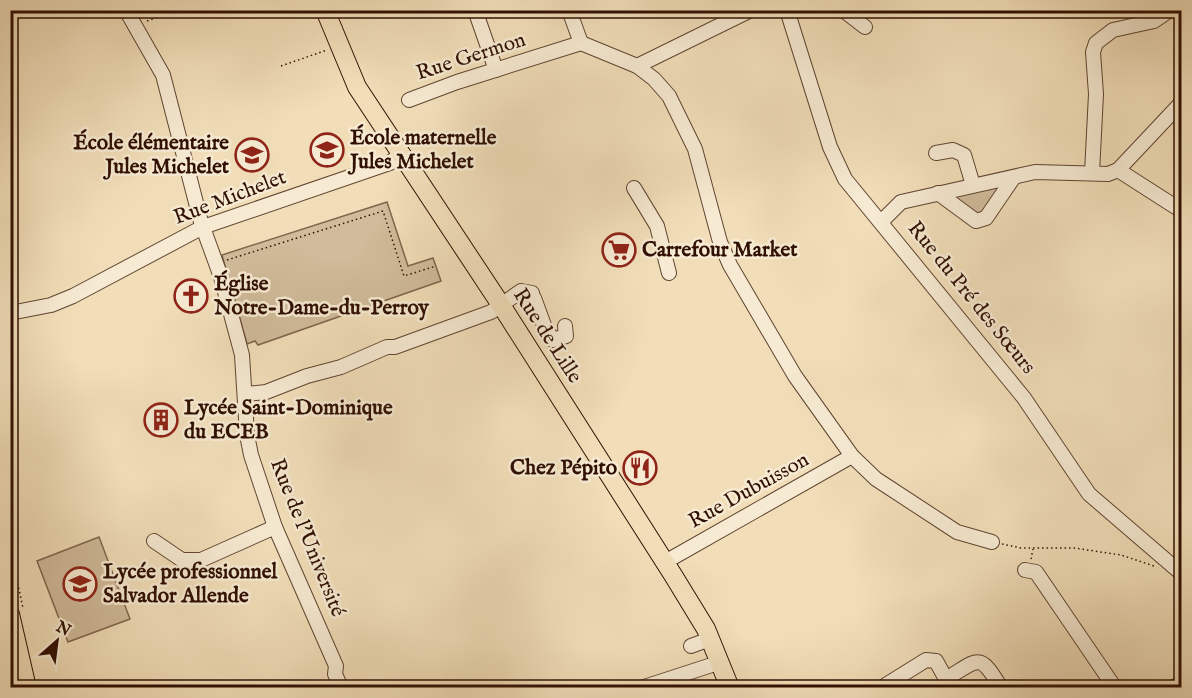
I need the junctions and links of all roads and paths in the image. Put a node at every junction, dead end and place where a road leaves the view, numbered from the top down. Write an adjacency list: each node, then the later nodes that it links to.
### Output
1 (126, 10): 10 (street, Rue de l'Université)
2 (179, 10): 10 (path)
3 (325, 10): 13 (main road, Rue de Lille)
4 (475, 10): 16 (street)
5 (569, 10): 12 (street)
6 (751, 10): 15 (street)
7 (787, 10): 28 (street, Rue du Pré des Sœurs)
8 (843, 10): 11 (street)
9 (1170, 10): 22 (street)
10 (135, 25): 29 (street, Rue de l'Université)
11 (865, 27)
12 (581, 43): 15 (street); 16 (street, Rue Germon)
13 (339, 45): 14 (path); 20 (main road, Rue de Lille)
14 (280, 66)
15 (637, 66): 37 (street)
16 (496, 70): 17 (street, Rue Germon)
17 (409, 100)
18 (1182, 102): 21 (street)
19 (936, 153): 24 (street)
20 (399, 154): 29 (street, Rue Michelet); 33 (main road, Rue de Lille)
21 (1118, 170): 22 (street); 27 (street)
22 (1092, 173): 23 (street)
23 (1014, 177): 24 (street); 26 (street)
24 (973, 185): 26 (street)
25 (634, 188): 32 (street)
26 (938, 193): 28 (street)
27 (1182, 211)
28 (882, 221): 43 (street, Rue du Pré des Sœurs)
29 (203, 227): 34 (street, Rue Michelet); 36 (street, Rue de l'Université)
30 (224, 261): 31 (path)
31 (436, 266)
32 (669, 273)
33 (501, 305): 35 (street); 36 (street); 41 (main road, Rue de Lille)
34 (10, 313)
35 (565, 326)
36 (246, 394): 38 (street, Rue de l'Université)
37 (852, 456): 40 (street); 41 (street, Rue Dubuisson)
38 (275, 527): 39 (street); 51 (street, Rue de l'Université)
39 (154, 541)
40 (992, 542): 43 (path)
41 (665, 562): 45 (main road, Rue de Lille)
42 (1025, 570): 56 (street)
43 (1177, 570)
44 (10, 614): 50 (main road)
45 (710, 639): 46 (street); 47 (main road, Rue de Lille)
46 (691, 646)
47 (721, 662): 52 (street); 53 (main road, Rue de Lille)
48 (1182, 681): 57 (street)
49 (949, 683): 54 (street); 55 (street)
50 (27, 687)
51 (341, 687)
52 (641, 687)
53 (730, 687)
54 (881, 687)
55 (1001, 687)
56 (1115, 687)
57 (1174, 687)

